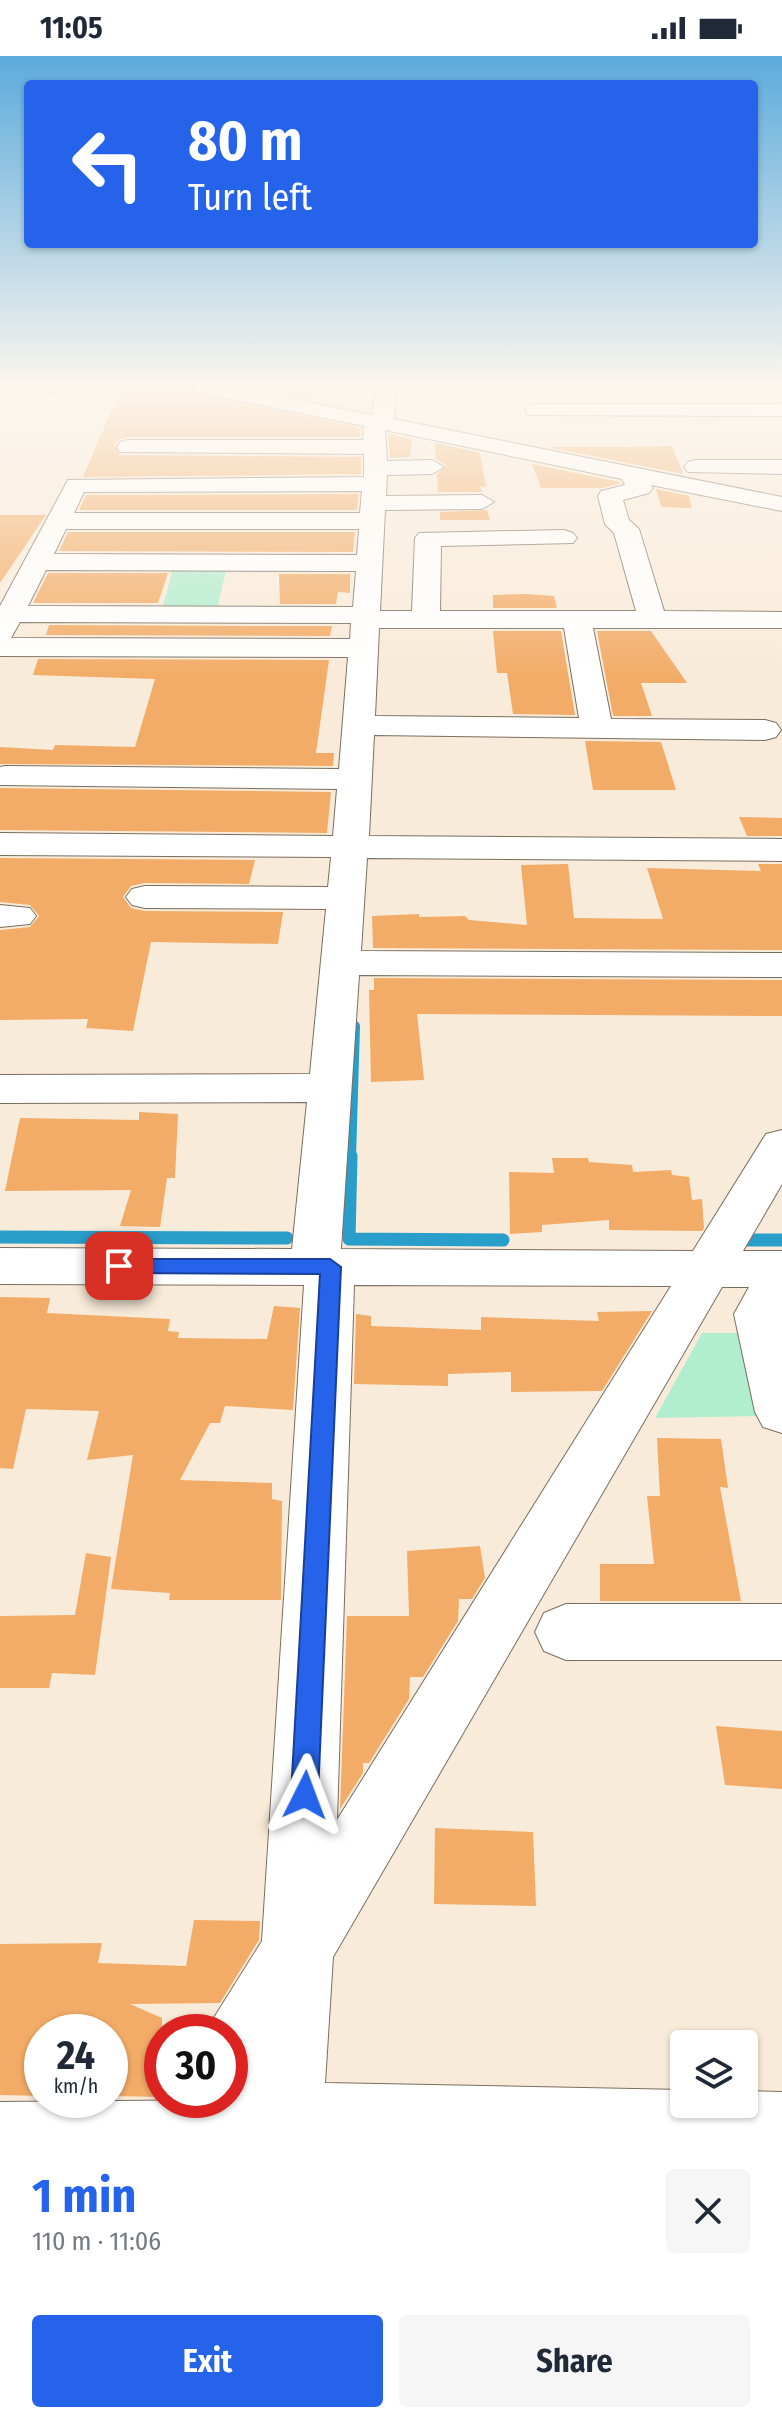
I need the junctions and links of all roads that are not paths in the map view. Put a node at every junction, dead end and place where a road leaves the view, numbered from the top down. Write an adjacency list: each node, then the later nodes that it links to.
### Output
1 (94, 483): 9 (street)
2 (247, 483): 9 (street)
3 (374, 483): 12 (street)
4 (437, 483): 7 (street)
5 (639, 483): 15 (street)
6 (671, 483): 8 (street)
7 (482, 502)
8 (782, 504)
9 (57, 521): 11 (street)
10 (564, 538): 13 (street)
11 (36, 562): 12 (street); 17 (street)
12 (369, 563): 18 (street)
13 (426, 619): 14 (street); 18 (street)
14 (577, 619): 15 (street); 21 (street)
15 (653, 620): 16 (street)
16 (782, 620)
17 (3, 621): 18 (street)
18 (365, 627): 19 (street); 20 (street)
19 (0, 647)
20 (359, 725): 21 (street); 24 (street)
21 (597, 728): 22 (street)
22 (765, 730)
23 (5, 776): 24 (street)
24 (355, 779): 26 (street)
25 (0, 844): 26 (street)
26 (350, 849): 27 (street); 29 (street)
27 (782, 850)
28 (145, 897): 29 (street)
29 (346, 898): 30 (street)
30 (341, 963): 31 (street); 32 (street)
31 (782, 965)
32 (330, 1088): 33 (street); 36 (street)
33 (0, 1089)
34 (782, 1145): 37 (street)
35 (0, 1266): 36 (street)
36 (323, 1267): 37 (street); 42 (street)
37 (706, 1268): 38 (street); 43 (street)
38 (782, 1270): 39 (street)
39 (782, 1412)
40 (566, 1632): 41 (street)
41 (782, 1632)
42 (248, 2044)
43 (248, 2078)
44 (248, 2085): 46 (street)
45 (144, 2108): 47 (street)
46 (782, 2131)
47 (0, 2141)

